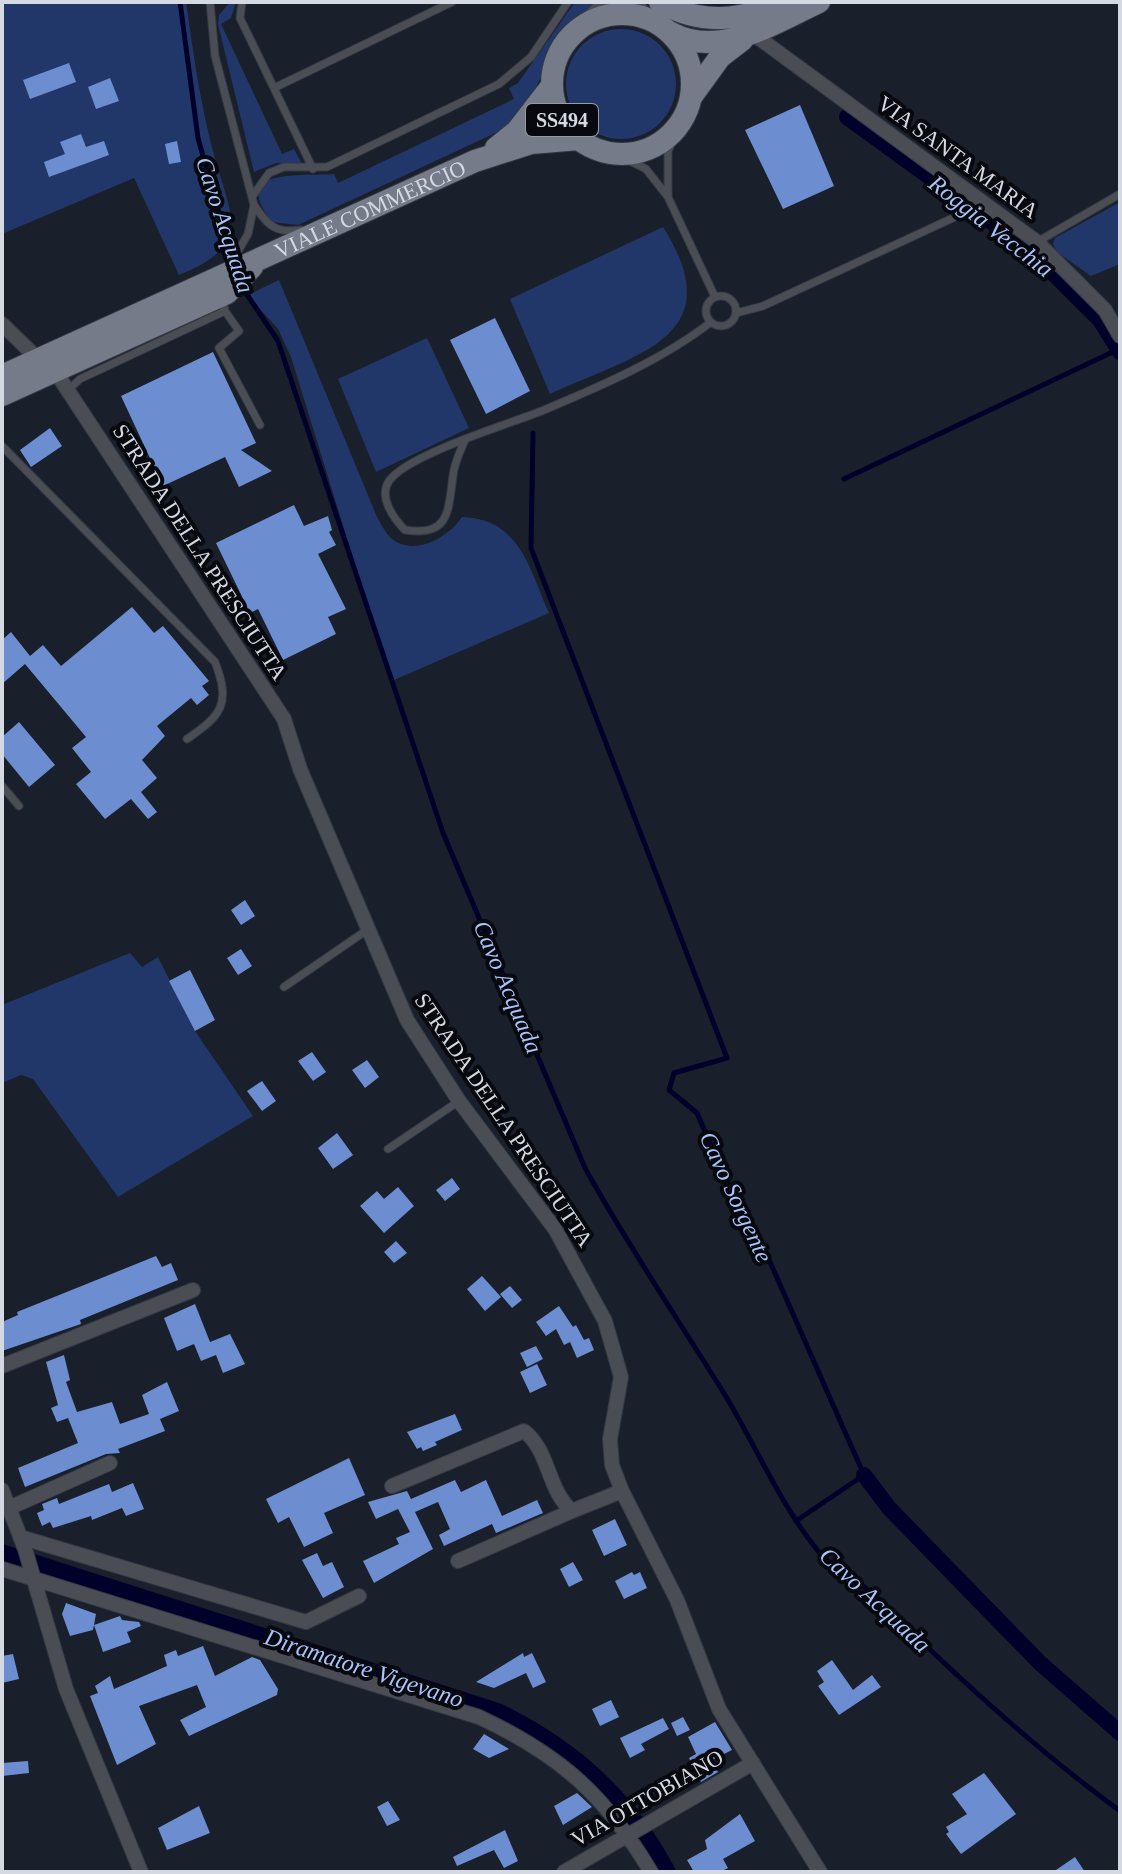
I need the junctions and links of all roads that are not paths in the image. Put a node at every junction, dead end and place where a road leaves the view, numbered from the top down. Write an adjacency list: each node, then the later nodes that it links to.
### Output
1 (210, 2): 23 (lane)
2 (242, 2): 14 (lane)
3 (452, 2): 14 (lane)
4 (568, 2): 20 (lane)
5 (605, 2): 10 (street)
6 (633, 2): 9 (street)
7 (788, 2): 9 (main road)
8 (819, 2): 12 (main road, SS494)
9 (655, 11): 10 (main road, SS494); 11 (main road, SS494)
10 (579, 28): 13 (main road, VIALE COMMERCIO / SS494)
11 (670, 33): 12 (main road, SS494); 15 (main road, SS494)
12 (752, 33): 15 (main road, SS494); 24 (street, VIA SANTA MARIA)
13 (551, 87): 17 (main road, SS494); 19 (main road, VIALE COMMERCIO / SS494)
14 (274, 88): 20 (lane)
15 (691, 98): 16 (main road, SS494)
16 (682, 120): 18 (main road, SS494); 22 (lane)
17 (579, 139): 18 (main road, VIALE COMMERCIO / SS494); 19 (main road, VIALE COMMERCIO / SS494)
18 (614, 153): 22 (lane)
19 (475, 161): 25 (main road, VIALE COMMERCIO / SS494)
20 (313, 169): 23 (lane)
21 (1120, 194): 26 (lane)
22 (668, 197): 29 (lane)
23 (253, 201): 25 (lane); 27 (lane)
24 (982, 205): 26 (street, VIA SANTA MARIA); 30 (lane)
25 (339, 224): 27 (main road, VIALE COMMERCIO / SS494)
26 (1037, 242): 33 (street, VIA SANTA MARIA)
27 (248, 262): 28 (main road, VIALE COMMERCIO / SS494)
28 (223, 294): 34 (main road, VIALE COMMERCIO / SS494); 37 (lane); 39 (lane)
29 (715, 297): 30 (lane); 31 (lane)
30 (736, 313): 31 (lane)
31 (711, 322): 40 (lane)
32 (2, 324): 34 (street, STRADA DELLA PRESCIUTTA)
33 (1120, 336)
34 (46, 365): 35 (main road); 36 (main road, VIALE COMMERCIO / SS494); 37 (street, STRADA DELLA PRESCIUTTA); 38 (main road)
35 (2, 368)
36 (2, 376)
37 (67, 391): 45 (street, STRADA DELLA PRESCIUTTA)
38 (2, 395)
39 (260, 425)
40 (465, 440): 40 (lane)
41 (2, 446): 42 (lane)
42 (187, 739)
43 (2, 786): 44 (lane)
44 (19, 806)
45 (367, 930): 46 (lane); 47 (street, STRADA DELLA PRESCIUTTA)
46 (284, 987)
47 (459, 1101): 48 (lane); 54 (street, STRADA DELLA PRESCIUTTA)
48 (388, 1149)
49 (193, 1290): 50 (street)
50 (2, 1366)
51 (110, 1463): 55 (street)
52 (392, 1486): 56 (street)
53 (2, 1490): 55 (street)
54 (622, 1491): 56 (street); 62 (street, STRADA DELLA PRESCIUTTA)
55 (9, 1508): 57 (street)
56 (572, 1511): 58 (street)
57 (23, 1543): 60 (street); 61 (street)
58 (458, 1561)
59 (2, 1569): 60 (street)
60 (31, 1575): 63 (street); 64 (street)
61 (359, 1596)
62 (753, 1763): 63 (street, VIA OTTOBIANO); 67 (street, STRADA DELLA PRESCIUTTA)
63 (632, 1834): 65 (street, VIA OTTOBIANO); 66 (street)
64 (141, 1872)
65 (564, 1872)
66 (651, 1872)
67 (820, 1872)

